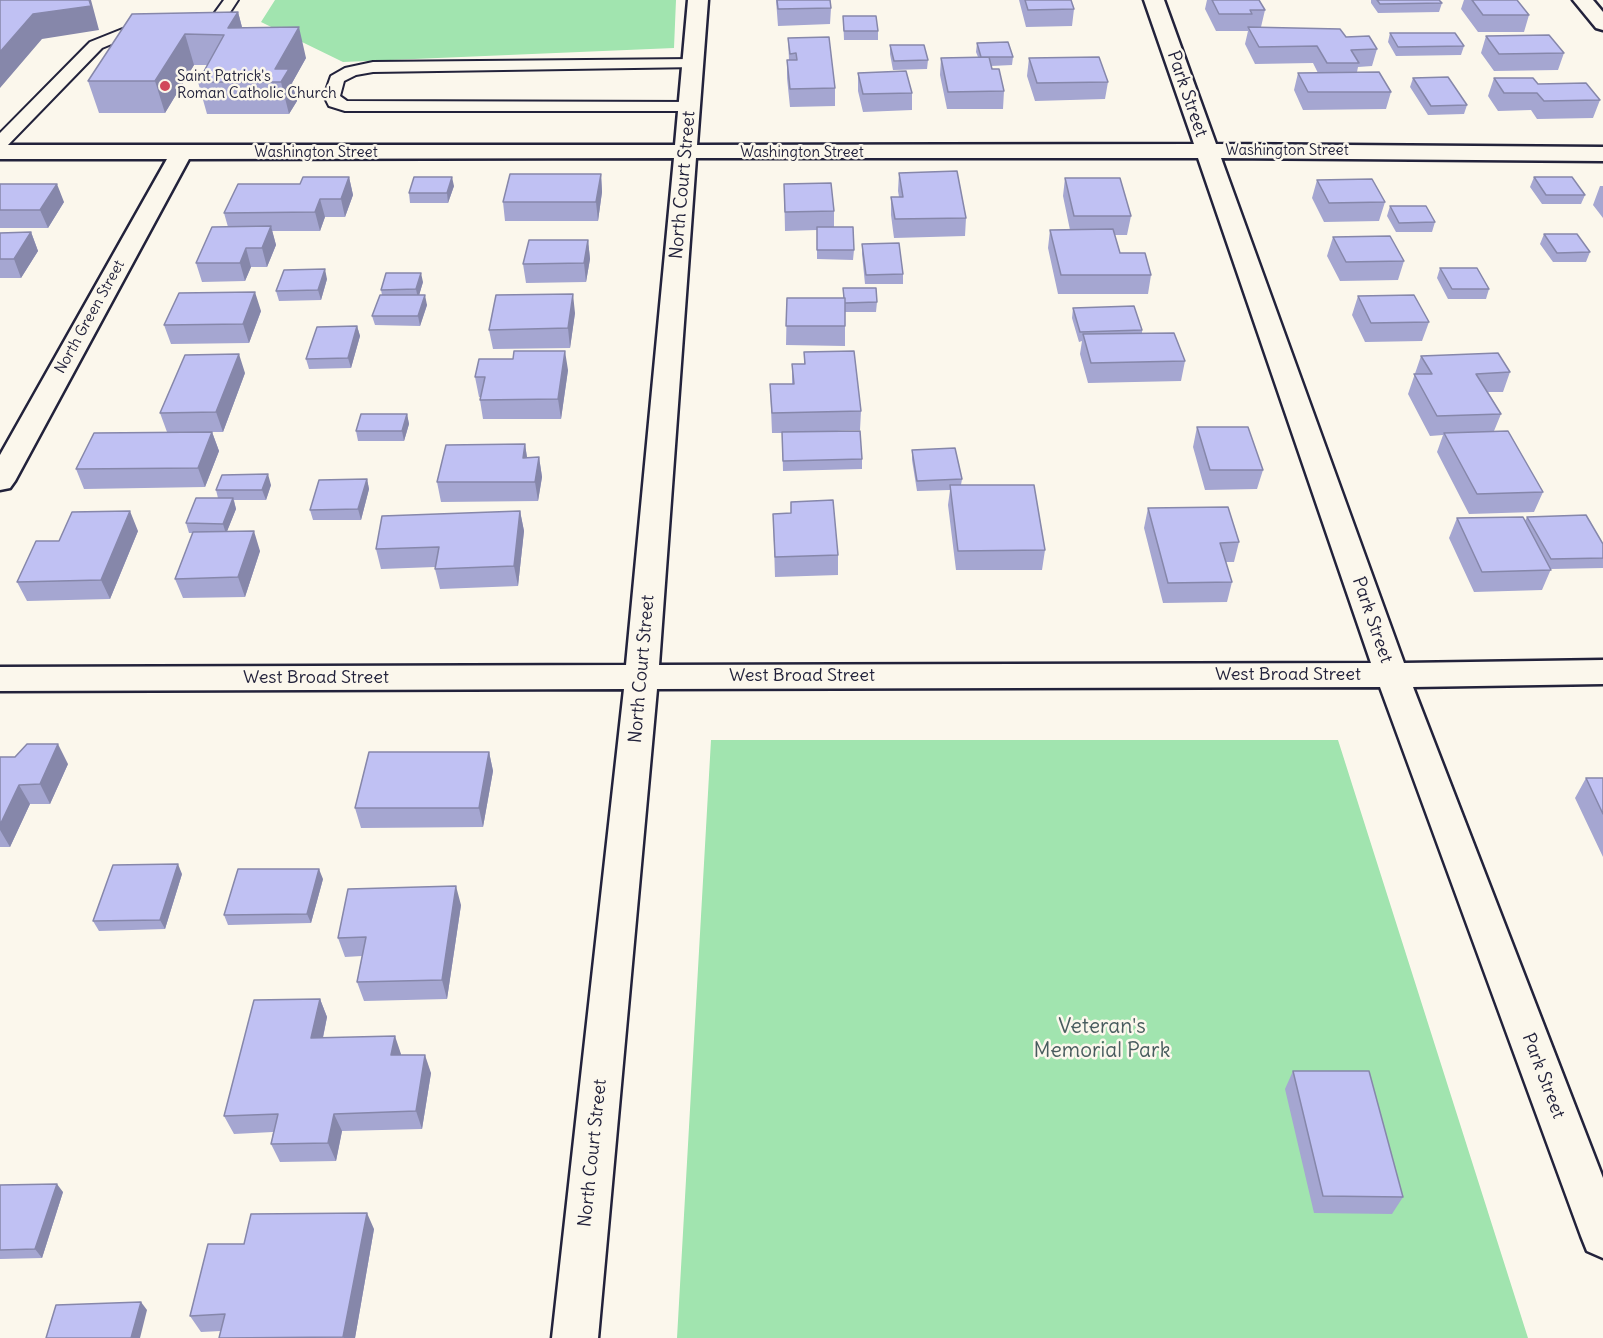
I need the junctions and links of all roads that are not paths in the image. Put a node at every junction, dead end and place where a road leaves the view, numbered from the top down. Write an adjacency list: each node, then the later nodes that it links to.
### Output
1 (231, 0): 8 (lane)
2 (698, 0): 6 (street, North Court Street)
3 (1154, 0): 9 (street, Park Street)
4 (1582, 0): 5 (street)
5 (1603, 24)
6 (693, 64): 7 (street, North Court Street); 7 (lane)
7 (690, 106): 12 (street, North Court Street)
8 (0, 142)
9 (1207, 151): 12 (street, Washington Street); 13 (street, Washington Street); 16 (street, Park Street)
10 (0, 152): 11 (street, Washington Street)
11 (181, 153): 12 (street, Washington Street); 14 (street, North Green Street)
12 (686, 153): 17 (street, North Court Street)
13 (1603, 154)
14 (0, 481)
15 (1603, 672): 16 (street, West Broad Street)
16 (1392, 675): 17 (street, West Broad Street); 19 (street, Park Street)
17 (642, 676): 18 (street, West Broad Street); 20 (street, North Court Street)
18 (0, 679)
19 (1603, 1236)
20 (575, 1338)

